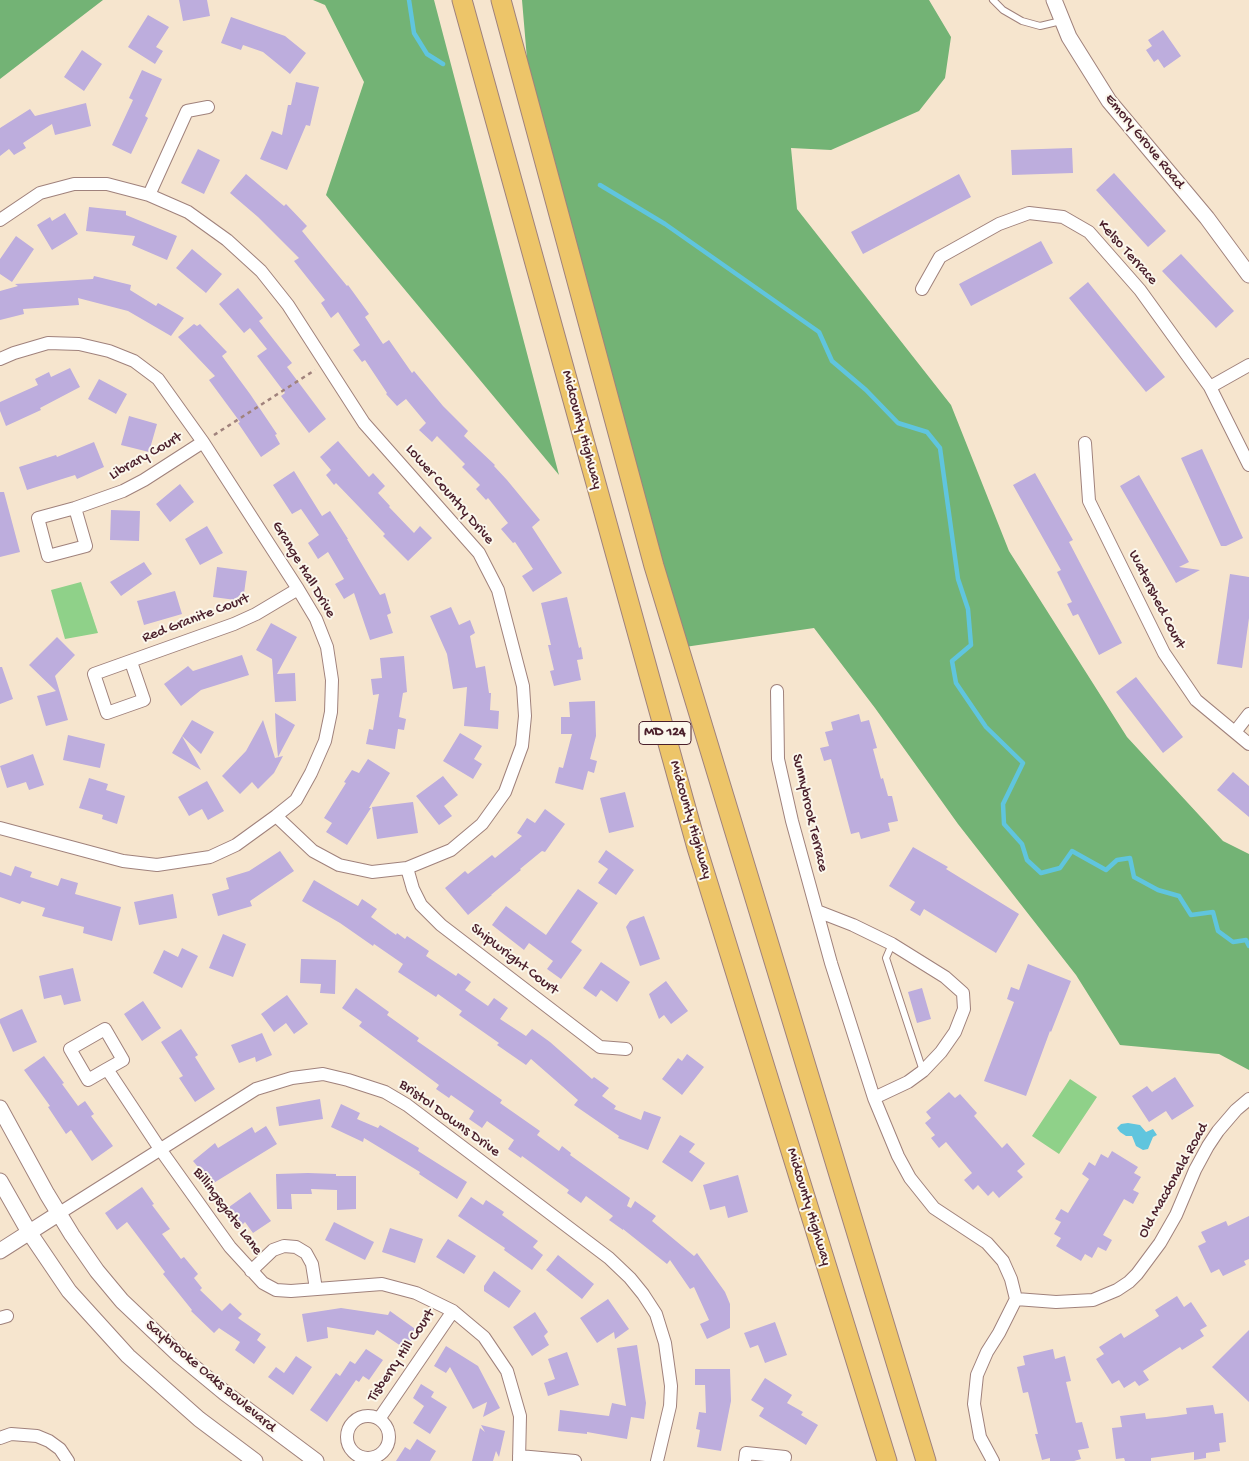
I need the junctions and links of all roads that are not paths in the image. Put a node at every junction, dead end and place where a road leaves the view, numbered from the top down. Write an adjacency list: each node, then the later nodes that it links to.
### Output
1 (462, 0): 54 (main road, Midcounty Highway / MD 124)
2 (502, 0): 55 (main road, MD 124)
3 (993, 0): 5 (lane)
4 (1054, 0): 5 (street, Emory Grove Road)
5 (1061, 21): 9 (street, Emory Grove Road)
6 (208, 107): 7 (street)
7 (149, 195): 8 (street, Lower Country Drive); 26 (street, Lower Country Drive)
8 (0, 220)
9 (1249, 275)
10 (922, 290): 13 (street, Kelso Terrace)
11 (0, 359): 14 (street, Grange Hall Drive)
12 (1249, 365): 13 (street)
13 (1210, 387): 16 (street, Kelso Terrace)
14 (203, 442): 17 (street, Library Court); 18 (street, Grange Hall Drive)
15 (1085, 443): 22 (street, Watershed Court)
16 (1249, 465)
17 (75, 508): 17 (street, Library Court)
18 (298, 589): 19 (street, Red Granite Court); 24 (street, Grange Hall Drive)
19 (131, 662): 19 (street, Red Granite Court)
20 (777, 691): 27 (street, Sunnybrook Terrace)
21 (1249, 714): 22 (street)
22 (1235, 732): 23 (street, Watershed Court)
23 (1249, 744)
24 (276, 816): 25 (street, Grange Hall Drive); 26 (street, Lower Country Drive)
25 (0, 828)
26 (407, 868): 29 (street, Shipwright Court)
27 (817, 911): 28 (street); 32 (street, Sunnybrook Terrace)
28 (892, 944): 31 (lane); 31 (street)
29 (626, 1049)
30 (107, 1069): 35 (street, Billingsgate Lane)
31 (923, 1071): 32 (street)
32 (874, 1098): 42 (street, Sunnybrook Terrace)
33 (1249, 1099): 42 (street, Old Macdonald Road)
34 (0, 1108): 37 (street, Saybrooke Oaks Boulevard)
35 (160, 1149): 37 (street, Bristol Downs Drive); 40 (street, Billingsgate Lane); 51 (street, Bristol Downs Drive)
36 (0, 1181): 38 (street)
37 (58, 1214): 38 (street); 49 (street, Saybrooke Oaks Boulevard)
38 (29, 1232): 39 (street); 48 (street)
39 (0, 1251)
40 (250, 1271): 41 (street, Billingsgate Lane); 41 (street)
41 (316, 1289): 43 (street, Billingsgate Lane)
42 (1016, 1299): 56 (street)
43 (452, 1311): 44 (street, Tisberry Hill Court); 46 (street, Billingsgate Lane)
44 (379, 1419)
45 (0, 1438): 47 (street)
46 (519, 1459): 50 (street)
47 (68, 1461)
48 (255, 1461)
49 (316, 1461)
50 (575, 1461)
51 (657, 1461)
52 (745, 1461): 53 (street)
53 (784, 1461)
54 (887, 1461)
55 (926, 1461)
56 (993, 1461)

